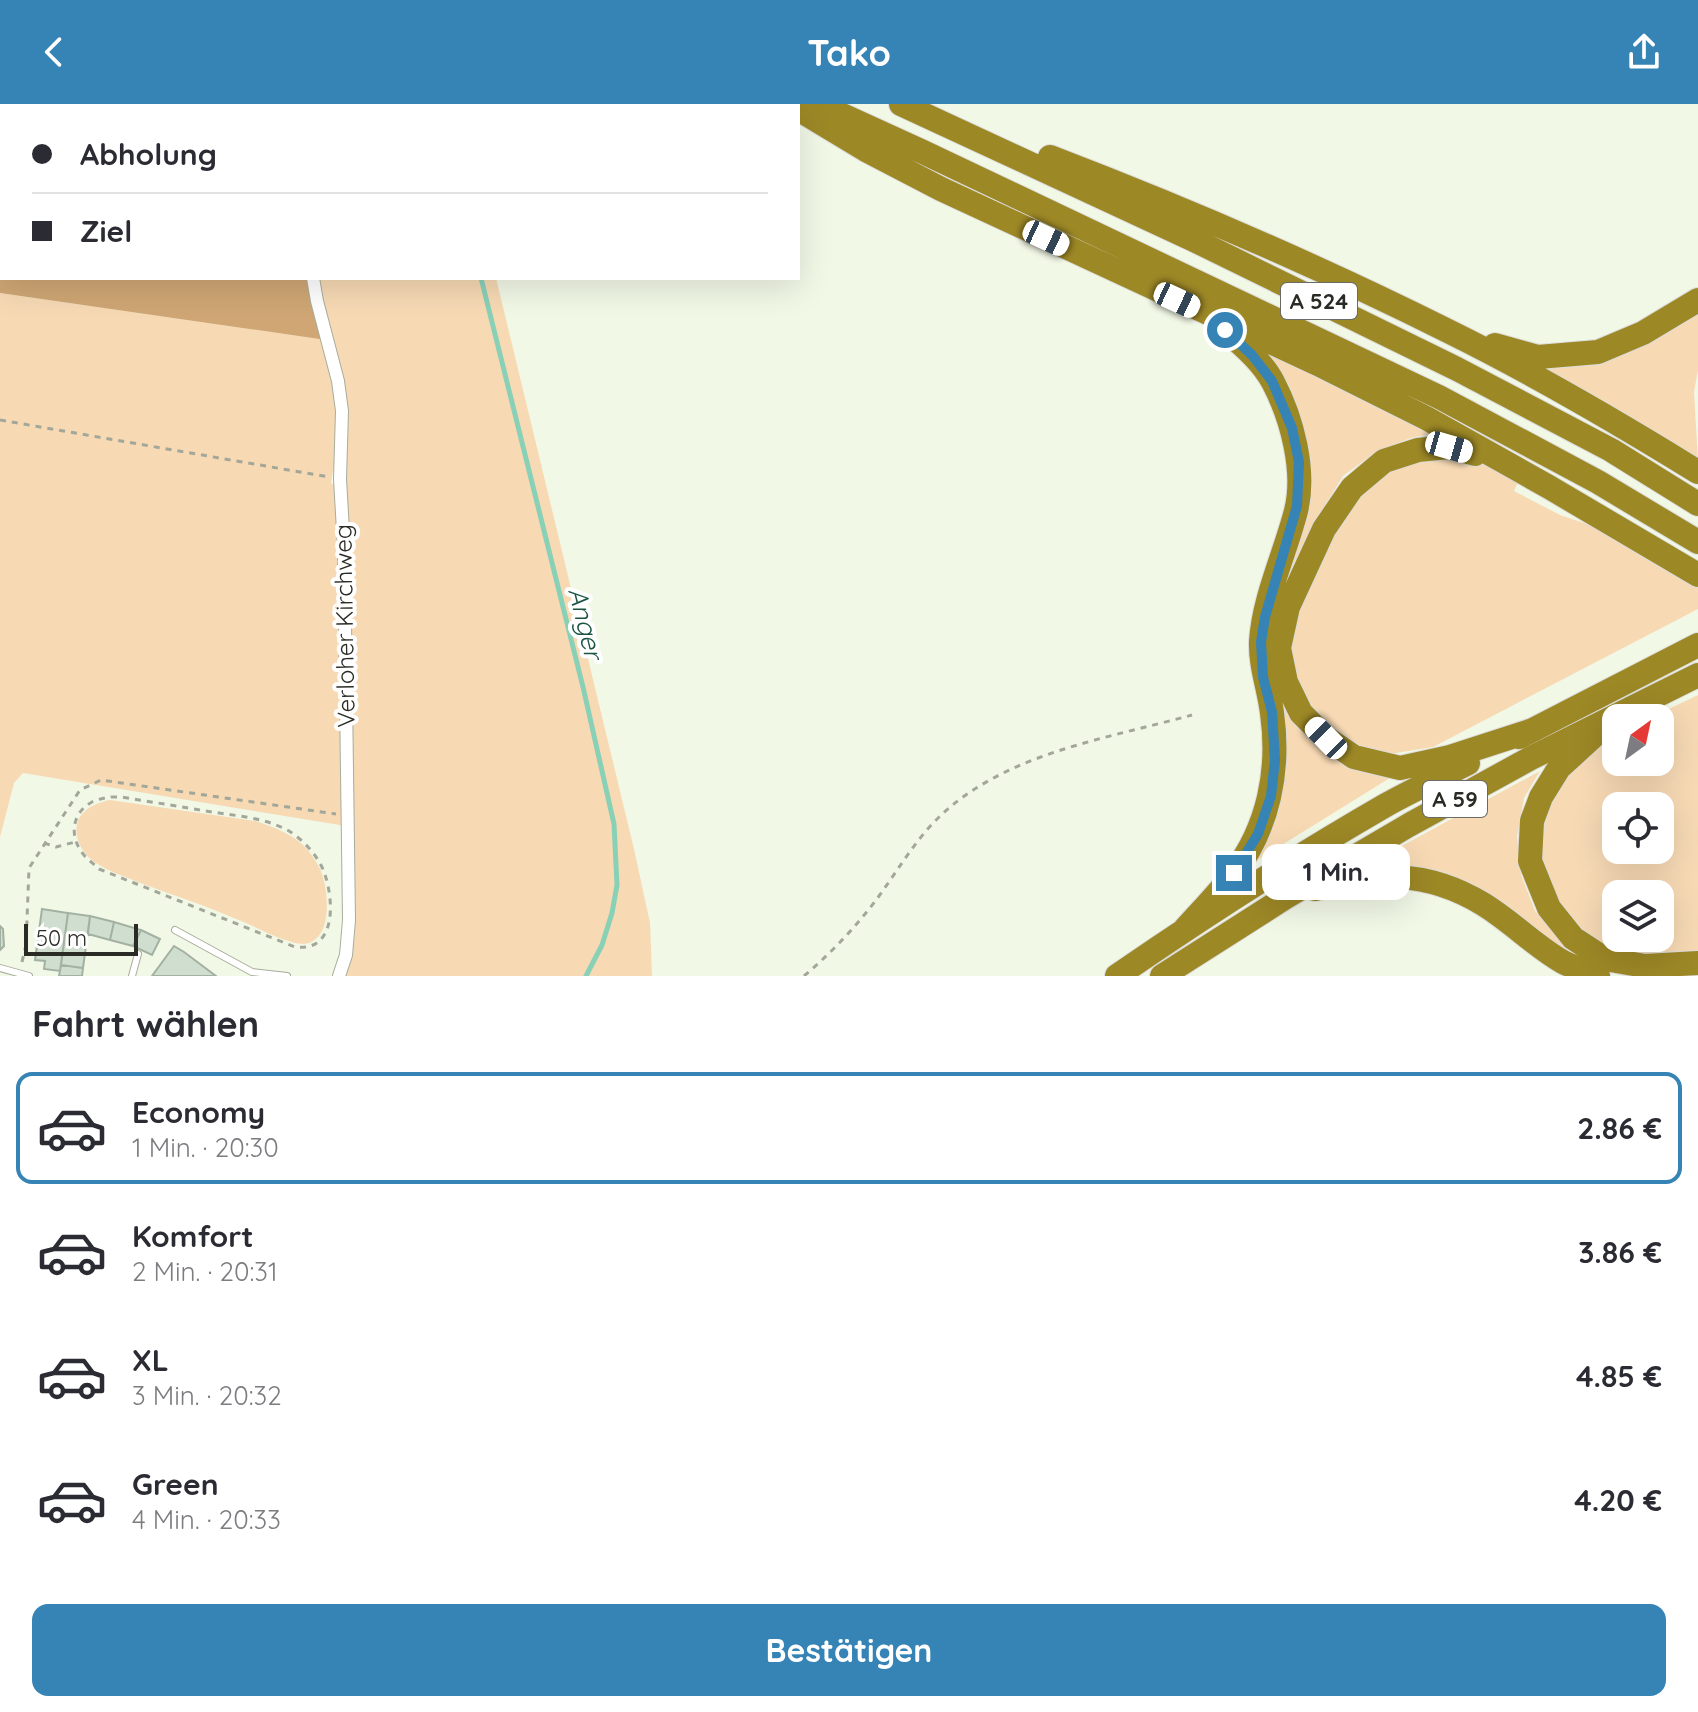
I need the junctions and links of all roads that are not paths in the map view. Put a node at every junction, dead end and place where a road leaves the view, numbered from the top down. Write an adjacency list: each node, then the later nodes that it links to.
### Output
1 (818, 104): 12 (highway, A 524)
2 (901, 104): 4 (highway, A 524)
3 (800, 110): 6 (highway)
4 (930, 117): 8 (highway); 11 (highway, A 524)
5 (313, 280): 29 (street, Verloher Kirchweg)
6 (1177, 300): 10 (highway); 21 (highway)
7 (1698, 300): 8 (highway)
8 (1451, 332): 9 (highway)
9 (1698, 472)
10 (1549, 487): 13 (highway); 19 (highway)
11 (1698, 504)
12 (1698, 542)
13 (1698, 575)
14 (1698, 645): 19 (highway, A 59)
15 (1698, 675): 16 (highway, A 59)
16 (1641, 704)
17 (1602, 724): 20 (highway, A 59)
18 (1602, 729): 24 (highway)
19 (1533, 730): 21 (highway, A 59)
20 (1286, 897): 31 (highway, A 59); 32 (highway)
21 (1185, 929): 30 (highway, A 59)
22 (175, 930): 28 (lane)
23 (138, 954): 27 (lane)
24 (1698, 963)
25 (0, 968): 26 (lane)
26 (29, 976)
27 (132, 976)
28 (287, 976)
29 (339, 976)
30 (1117, 976)
31 (1162, 976)
32 (1598, 976)

